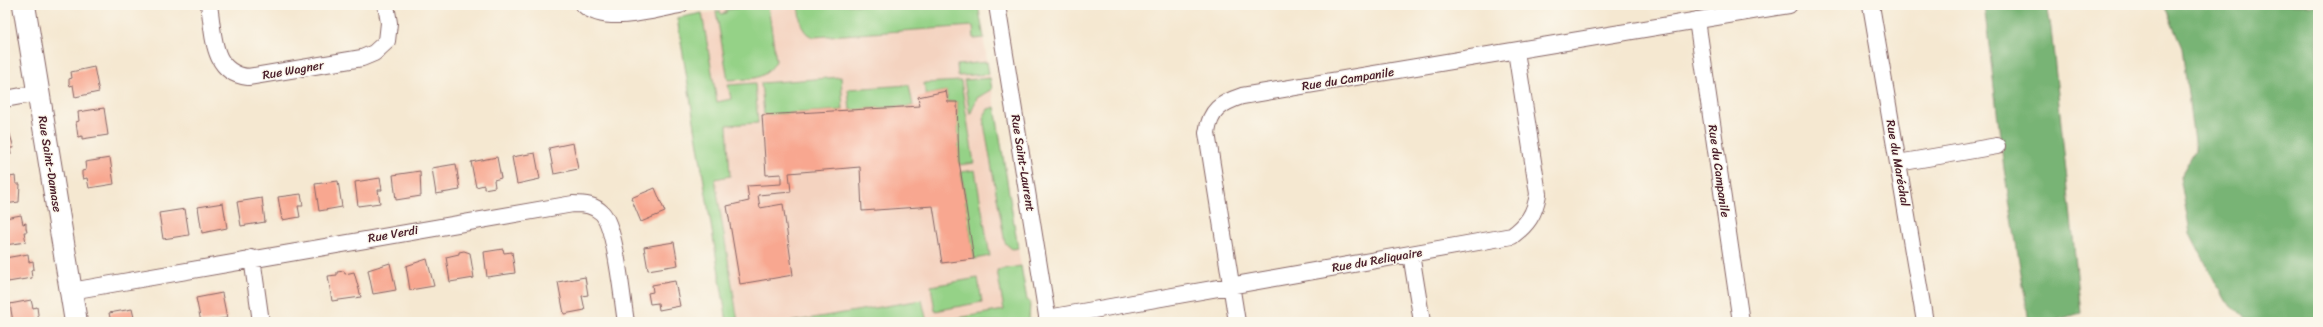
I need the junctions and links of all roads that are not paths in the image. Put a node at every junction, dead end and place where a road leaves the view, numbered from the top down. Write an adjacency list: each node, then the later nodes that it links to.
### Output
1 (24, 5): 11 (street, Rue Saint-Damase)
2 (209, 5): 3 (street, Rue Wagner)
3 (386, 5)
4 (680, 5): 8 (street)
5 (997, 5): 19 (street, Rue Saint-Laurent)
6 (1789, 5): 9 (street, Rue du Campanile)
7 (1872, 5): 14 (street, Rue du Maréchal)
8 (588, 8)
9 (1696, 20): 10 (street, Rue du Campanile); 25 (street, Rue du Campanile)
10 (1516, 51): 15 (street, Rue du Reliquaire); 17 (street, Rue du Campanile)
11 (38, 93): 12 (street); 18 (street, Rue Saint-Damase)
12 (5, 99)
13 (1997, 146): 14 (street)
14 (1898, 162): 26 (street, Rue du Maréchal)
15 (1411, 254): 17 (street, Rue du Reliquaire); 24 (street)
16 (252, 258): 18 (street, Rue Verdi); 21 (street); 22 (street, Rue Verdi)
17 (1230, 285): 19 (street, Rue du Reliquaire); 23 (street, Rue du Campanile)
18 (71, 291): 20 (street, Rue Saint-Damase)
19 (1048, 320)
20 (76, 322)
21 (261, 322)
22 (626, 322)
23 (1237, 322)
24 (1422, 322)
25 (1741, 322)
26 (1925, 322)

